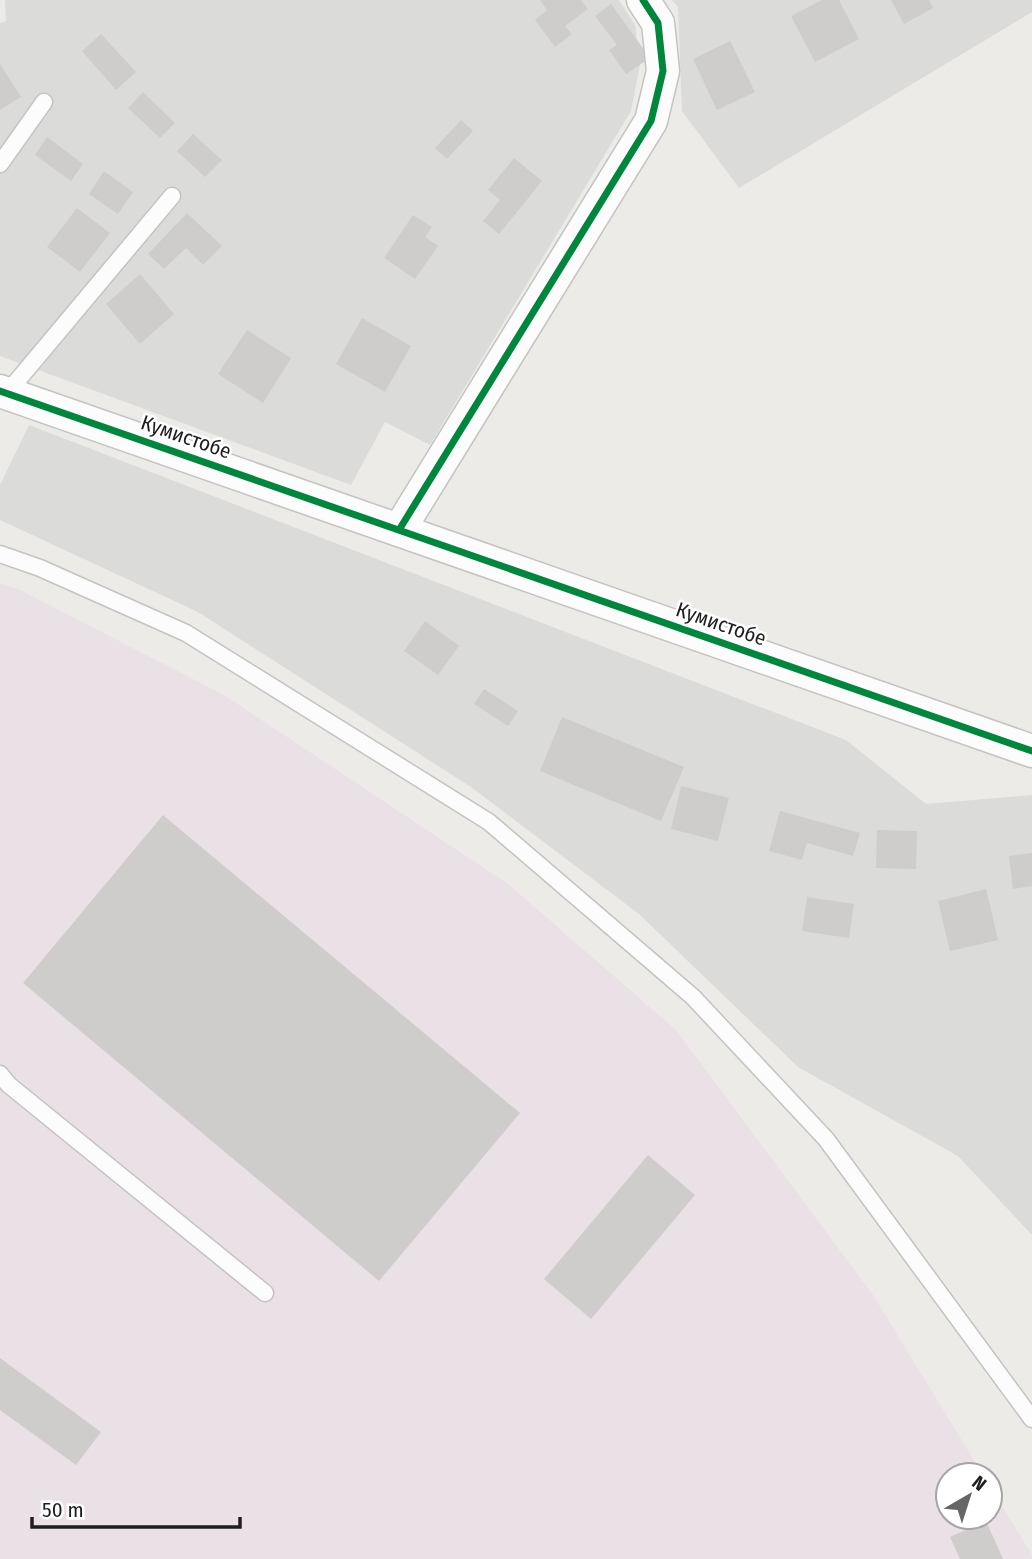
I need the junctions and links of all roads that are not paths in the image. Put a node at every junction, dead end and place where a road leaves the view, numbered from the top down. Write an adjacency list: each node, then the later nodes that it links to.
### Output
1 (643, 0): 6 (street)
2 (44, 102): 3 (lane)
3 (0, 164)
4 (173, 196): 5 (lane)
5 (3, 392): 6 (street, Кумистобе)
6 (399, 530): 8 (street, Кумистобе)
7 (0, 554): 11 (lane)
8 (1032, 751)
9 (0, 1074): 10 (lane)
10 (265, 1293)
11 (1032, 1419)

